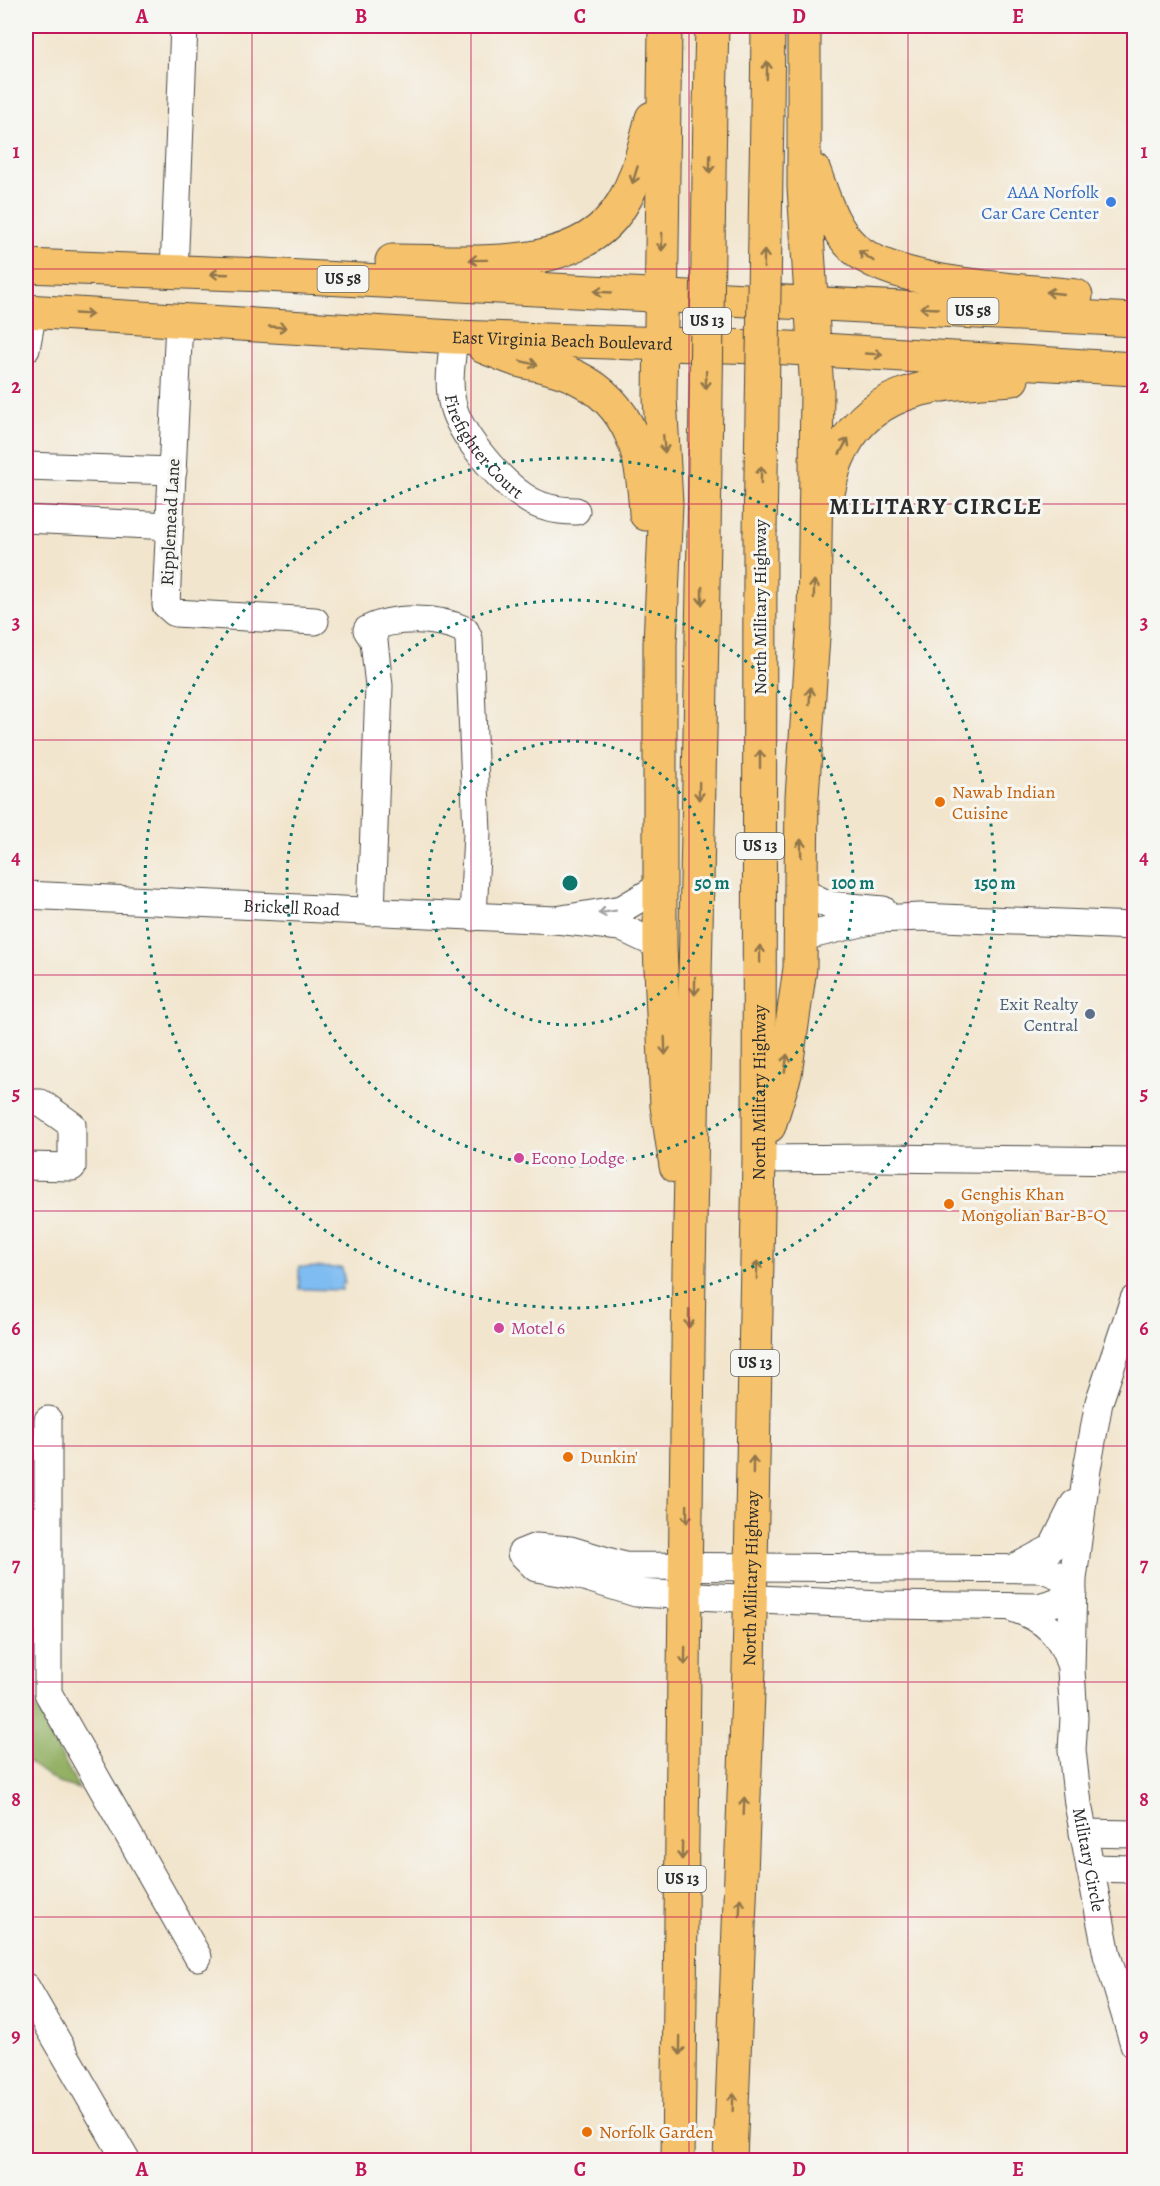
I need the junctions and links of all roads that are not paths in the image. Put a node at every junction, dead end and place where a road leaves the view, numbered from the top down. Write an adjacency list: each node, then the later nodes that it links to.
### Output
1 (184, 26): 9 (street)
2 (665, 26): 6 (main road)
3 (712, 26): 44 (main road, US 13, one-way to 44, bridge)
4 (768, 26): 41 (main road, North Military Highway / US 13, one-way to 4, bridge)
5 (804, 26): 7 (main road)
6 (664, 79): 10 (main road, one-way to 10); 11 (main road, one-way to 11)
7 (803, 116): 12 (main road, one-way to 7); 13 (main road)
8 (26, 266): 9 (main road, US 58)
9 (174, 272): 10 (main road, US 58, one-way to 9)
10 (264, 275): 11 (main road, US 58, one-way to 10)
11 (661, 297): 13 (main road, US 58); 18 (main road)
12 (1134, 302)
13 (812, 303): 15 (main road, US 58, one-way to 13); 20 (main road)
14 (29, 311): 16 (main road, East Virginia Beach Boulevard, one-way to 16); 19 (street)
15 (1134, 320)
16 (179, 321): 17 (main road, East Virginia Beach Boulevard, one-way to 17); 23 (street, Ripplemead Lane)
17 (454, 336): 18 (main road, East Virginia Beach Boulevard); 24 (street, Firefighter Court); 29 (main road, one-way to 29)
18 (661, 343): 20 (main road, East Virginia Beach Boulevard); 29 (main road, one-way to 29)
19 (26, 349)
20 (815, 350): 21 (main road, East Virginia Beach Boulevard, one-way to 21); 27 (main road)
21 (1133, 369): 27 (main road, one-way to 21)
22 (26, 466): 23 (street)
23 (172, 471): 26 (street, Ripplemead Lane)
24 (576, 511)
25 (26, 519): 26 (street)
26 (170, 526): 28 (street, Ripplemead Lane)
27 (815, 542): 31 (main road, one-way to 27)
28 (315, 621)
29 (659, 748): 30 (main road)
30 (659, 887): 36 (street, Brickell Road, one-way to 36); 39 (main road)
31 (801, 891): 35 (street); 38 (main road)
32 (26, 895): 33 (street, Brickell Road)
33 (371, 912): 34 (street, Brickell Road); 34 (street)
34 (473, 916): 36 (street, Brickell Road)
35 (920, 916): 37 (street); 38 (street)
36 (556, 920): 39 (street, Brickell Road)
37 (1134, 926)
38 (802, 937): 41 (main road, one-way to 38)
39 (660, 946): 44 (main road, one-way to 44)
40 (26, 1103): 43 (street)
41 (759, 1159): 42 (street); 49 (main road, North Military Highway / US 13, one-way to 41)
42 (1134, 1161)
43 (26, 1166)
44 (690, 1260): 52 (main road, US 13, one-way to 52)
45 (1134, 1299): 46 (street, Military Circle)
46 (1124, 1364): 48 (street, Military Circle)
47 (48, 1420): 62 (street)
48 (1087, 1469): 51 (street, Military Circle); 53 (street, Military Circle)
49 (751, 1566): 50 (street, Military Circle); 52 (street, Military Circle); 54 (main road, North Military Highway / US 13)
50 (882, 1566): 51 (street, Military Circle); 55 (street)
51 (1013, 1568): 53 (street, Military Circle)
52 (686, 1582): 52 (street); 54 (street, Military Circle); 66 (main road, US 13, one-way to 66)
53 (1073, 1592): 56 (street, Military Circle); 57 (street, Military Circle)
54 (750, 1600): 55 (street, Military Circle); 67 (main road, North Military Highway / US 13, one-way to 54)
55 (881, 1605): 56 (street, Military Circle)
56 (1006, 1606): 57 (street, Military Circle)
57 (1071, 1670): 58 (street, Military Circle)
58 (1083, 1833): 59 (street); 60 (street, Military Circle)
59 (1134, 1834)
60 (1090, 1868): 61 (street); 64 (street, Military Circle)
61 (1134, 1869)
62 (198, 1957)
63 (26, 1987): 65 (street)
64 (1134, 2044)
65 (126, 2160)
66 (678, 2160)
67 (730, 2160)

